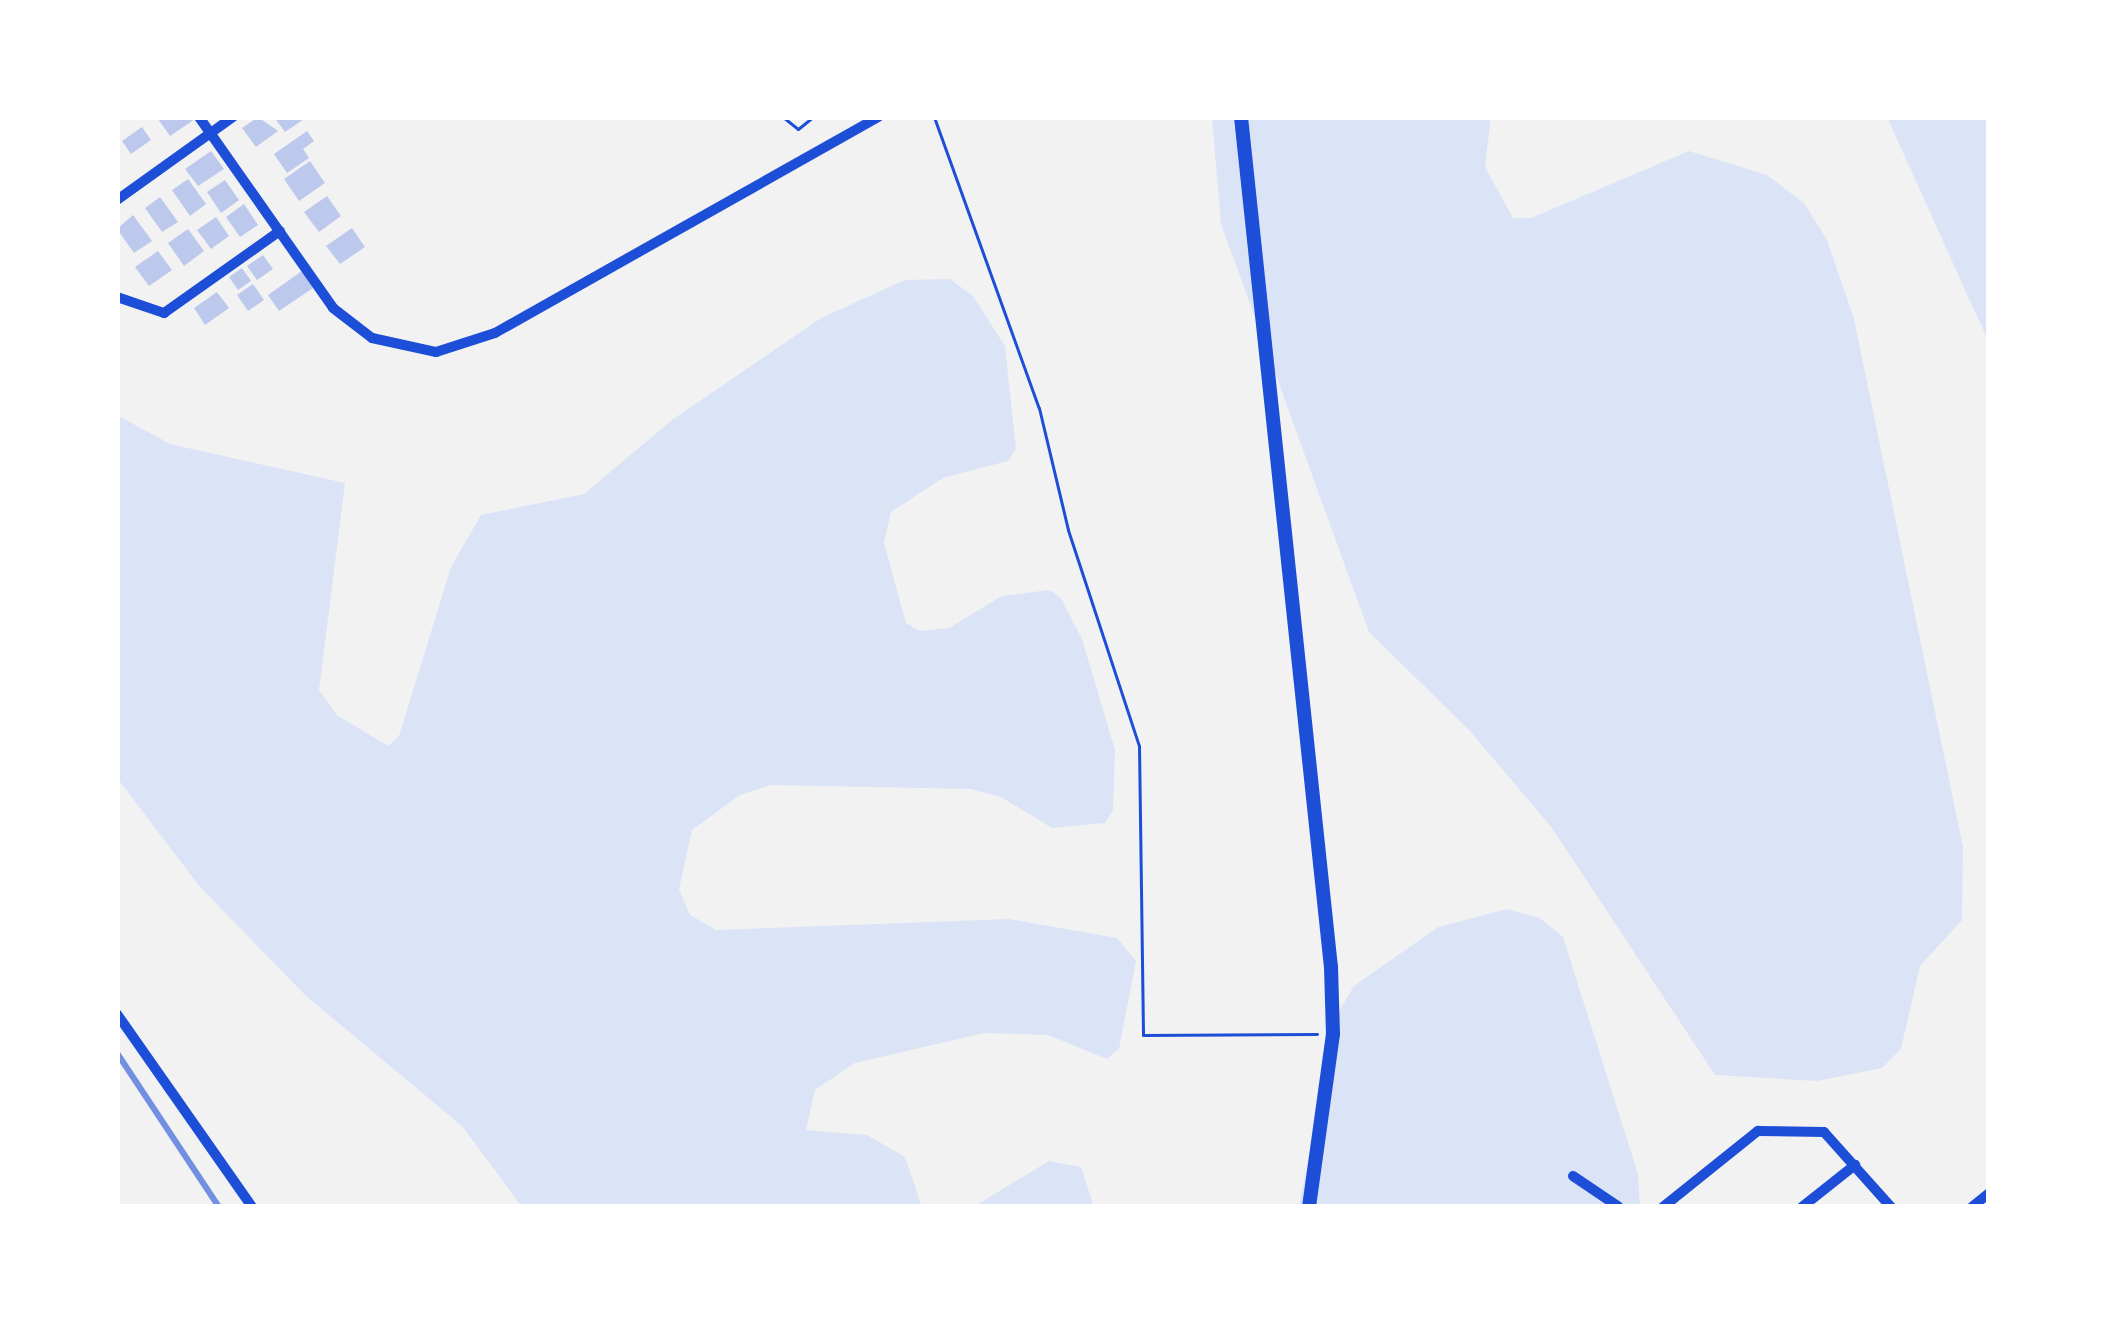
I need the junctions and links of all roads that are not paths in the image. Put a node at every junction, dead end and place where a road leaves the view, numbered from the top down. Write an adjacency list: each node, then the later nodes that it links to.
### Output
1 (200, 117): 5 (street)
2 (233, 117): 5 (street)
3 (878, 117): 7 (street)
4 (1240, 117): 14 (street)
5 (210, 133): 6 (street); 7 (street)
6 (117, 200)
7 (280, 232): 8 (street)
8 (117, 297)
9 (117, 1014): 13 (street)
10 (1855, 1165): 16 (street); 17 (street); 18 (street)
11 (1573, 1177): 15 (street)
12 (1989, 1193): 19 (street)
13 (252, 1207)
14 (1309, 1207)
15 (1619, 1207)
16 (1663, 1207)
17 (1802, 1207)
18 (1891, 1207)
19 (1972, 1207)

